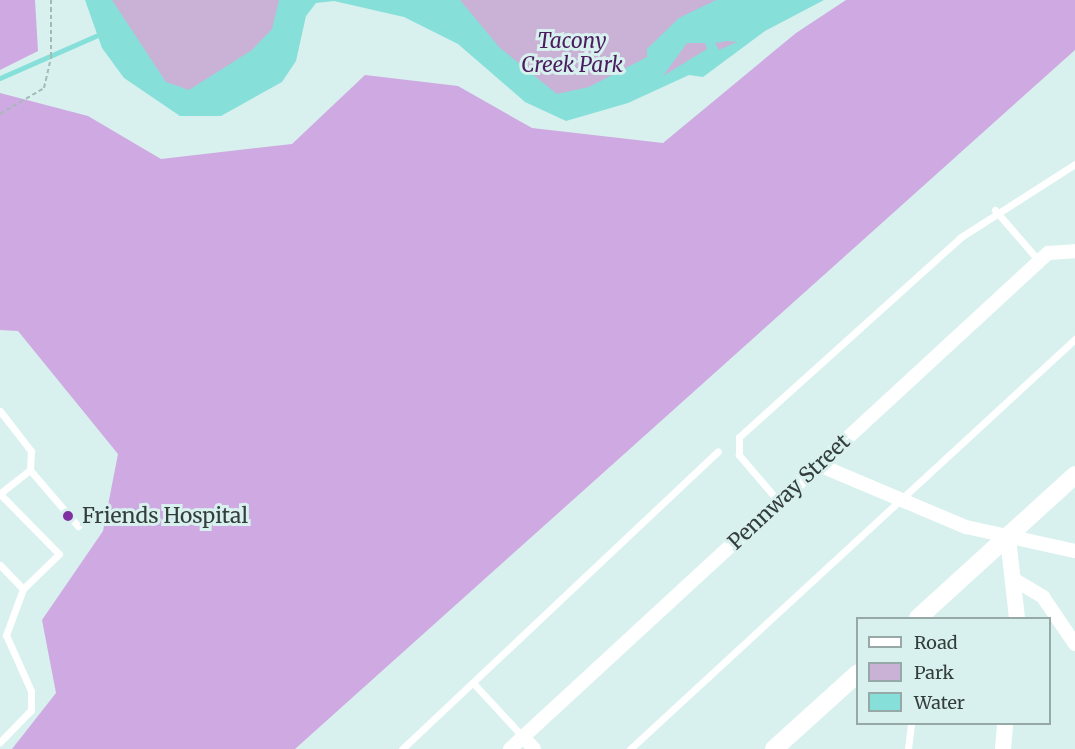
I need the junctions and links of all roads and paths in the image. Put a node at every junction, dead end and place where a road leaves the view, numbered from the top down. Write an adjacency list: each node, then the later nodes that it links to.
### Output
1 (51, 0): 2 (path)
2 (0, 114)
3 (1075, 164): 4 (lane)
4 (995, 210): 6 (lane); 15 (lane)
5 (1075, 251): 6 (street, Pennway Street)
6 (1039, 261): 10 (street, Pennway Street)
7 (1075, 339): 14 (lane)
8 (0, 411): 11 (lane)
9 (718, 451): 26 (lane)
10 (819, 465): 14 (street); 15 (street, Pennway Street)
11 (30, 470): 13 (lane); 16 (lane)
12 (1075, 475): 17 (main road)
13 (2, 493): 21 (lane)
14 (899, 499): 17 (street); 34 (lane)
15 (779, 502): 29 (street, Pennway Street)
16 (78, 526)
17 (1008, 537): 18 (street); 20 (street); 22 (main road)
18 (1075, 551)
19 (0, 565): 21 (lane)
20 (1015, 580): 23 (street); 24 (street)
21 (23, 589): 30 (lane)
22 (919, 617)
23 (1017, 617)
24 (1075, 644)
25 (856, 676): 35 (main road)
26 (475, 685): 29 (lane); 31 (lane)
27 (911, 725): 36 (lane)
28 (1005, 725): 37 (street)
29 (523, 737): 32 (street, Pennway Street); 33 (street)
30 (0, 742)
31 (402, 749)
32 (510, 749)
33 (534, 749)
34 (630, 749)
35 (774, 749)
36 (908, 749)
37 (1002, 749)

